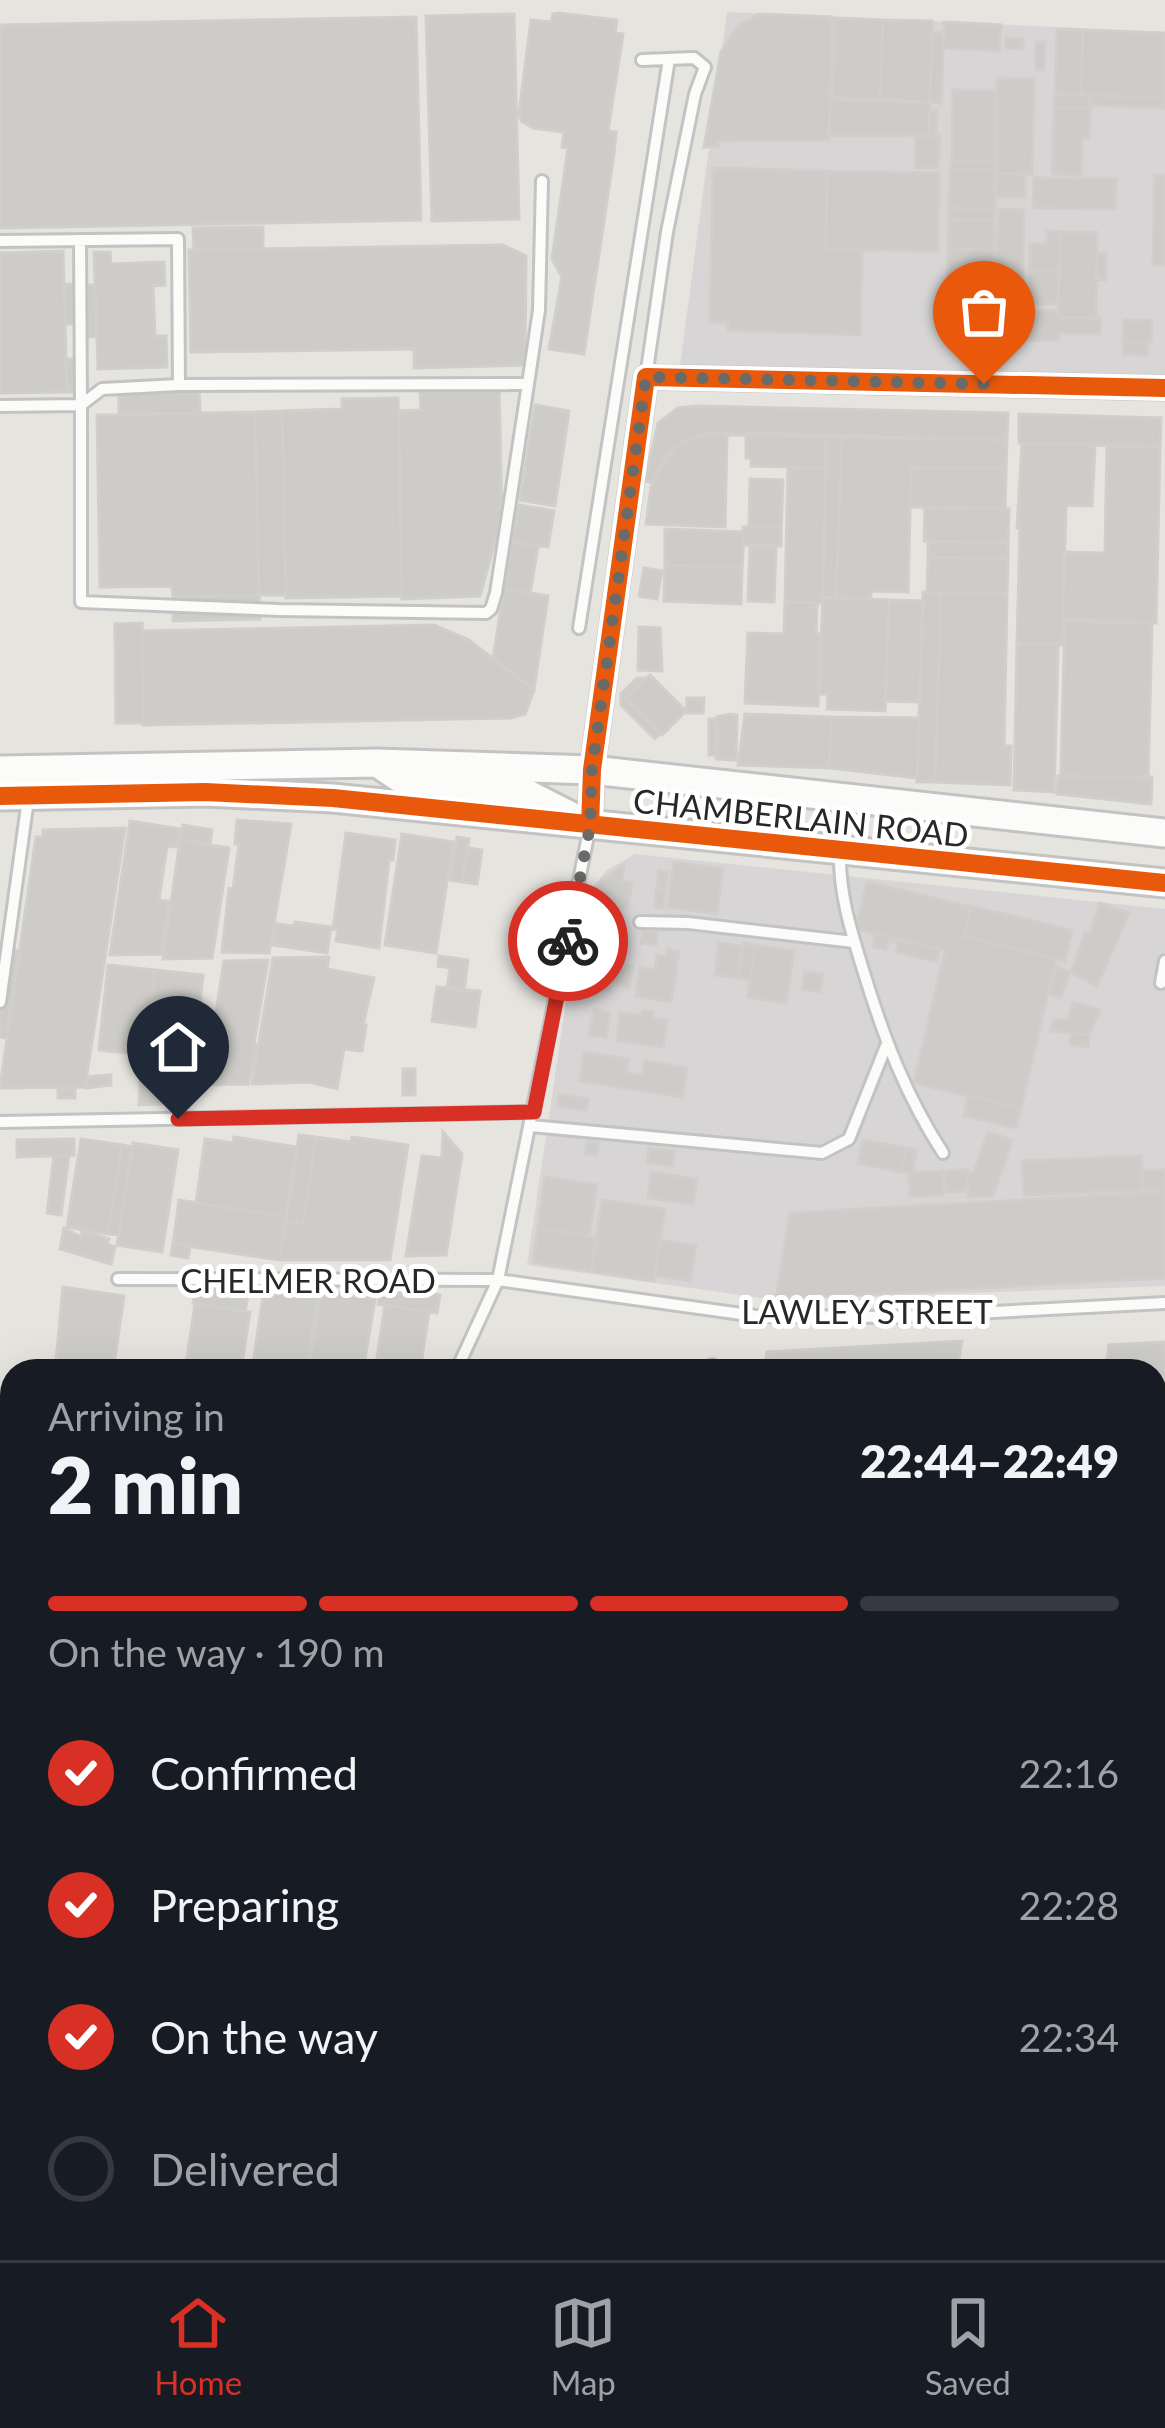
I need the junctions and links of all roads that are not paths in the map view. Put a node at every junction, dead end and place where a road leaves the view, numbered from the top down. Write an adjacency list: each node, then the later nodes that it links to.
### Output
1 (669, 59): 2 (lane); 6 (lane); 12 (lane)
2 (642, 60)
3 (542, 181): 7 (lane)
4 (80, 240): 5 (lane); 8 (lane); 10 (lane)
5 (0, 242)
6 (646, 377): 9 (street); 16 (street)
7 (528, 384): 8 (lane); 10 (lane)
8 (179, 386): 10 (lane)
9 (1165, 388)
10 (81, 405): 11 (lane)
11 (0, 406)
12 (579, 628)
13 (377, 763): 14 (street, CHAMBERLAIN ROAD); 16 (street, CHAMBERLAIN ROAD); 20 (street)
14 (332, 764): 15 (street, CHAMBERLAIN ROAD); 18 (street)
15 (0, 770)
16 (592, 770): 19 (street, CHAMBERLAIN ROAD); 20 (street)
17 (14, 796): 18 (street, CHAMBERLAIN ROAD); 30 (lane)
18 (333, 798): 20 (street, CHAMBERLAIN ROAD)
19 (863, 803): 21 (street, CHAMBERLAIN ROAD); 23 (street)
20 (590, 826): 23 (street, CHAMBERLAIN ROAD); 32 (lane)
21 (1103, 827): 22 (street, CHAMBERLAIN ROAD); 24 (street)
22 (1165, 833)
23 (850, 851): 24 (street, CHAMBERLAIN ROAD); 27 (lane)
24 (1097, 875): 25 (street, CHAMBERLAIN ROAD)
25 (1165, 884)
26 (640, 922): 27 (lane)
27 (854, 942): 31 (lane)
28 (1165, 962): 29 (lane)
29 (1161, 983)
30 (0, 1002)
31 (886, 1046): 34 (lane); 35 (lane)
32 (534, 1112): 33 (lane); 34 (lane)
33 (0, 1122)
34 (530, 1126): 37 (lane)
35 (943, 1153)
36 (118, 1279): 37 (lane, CHELMER ROAD)
37 (498, 1280): 38 (lane, LAWLEY STREET); 39 (lane)
38 (1165, 1304)
39 (462, 1359)

